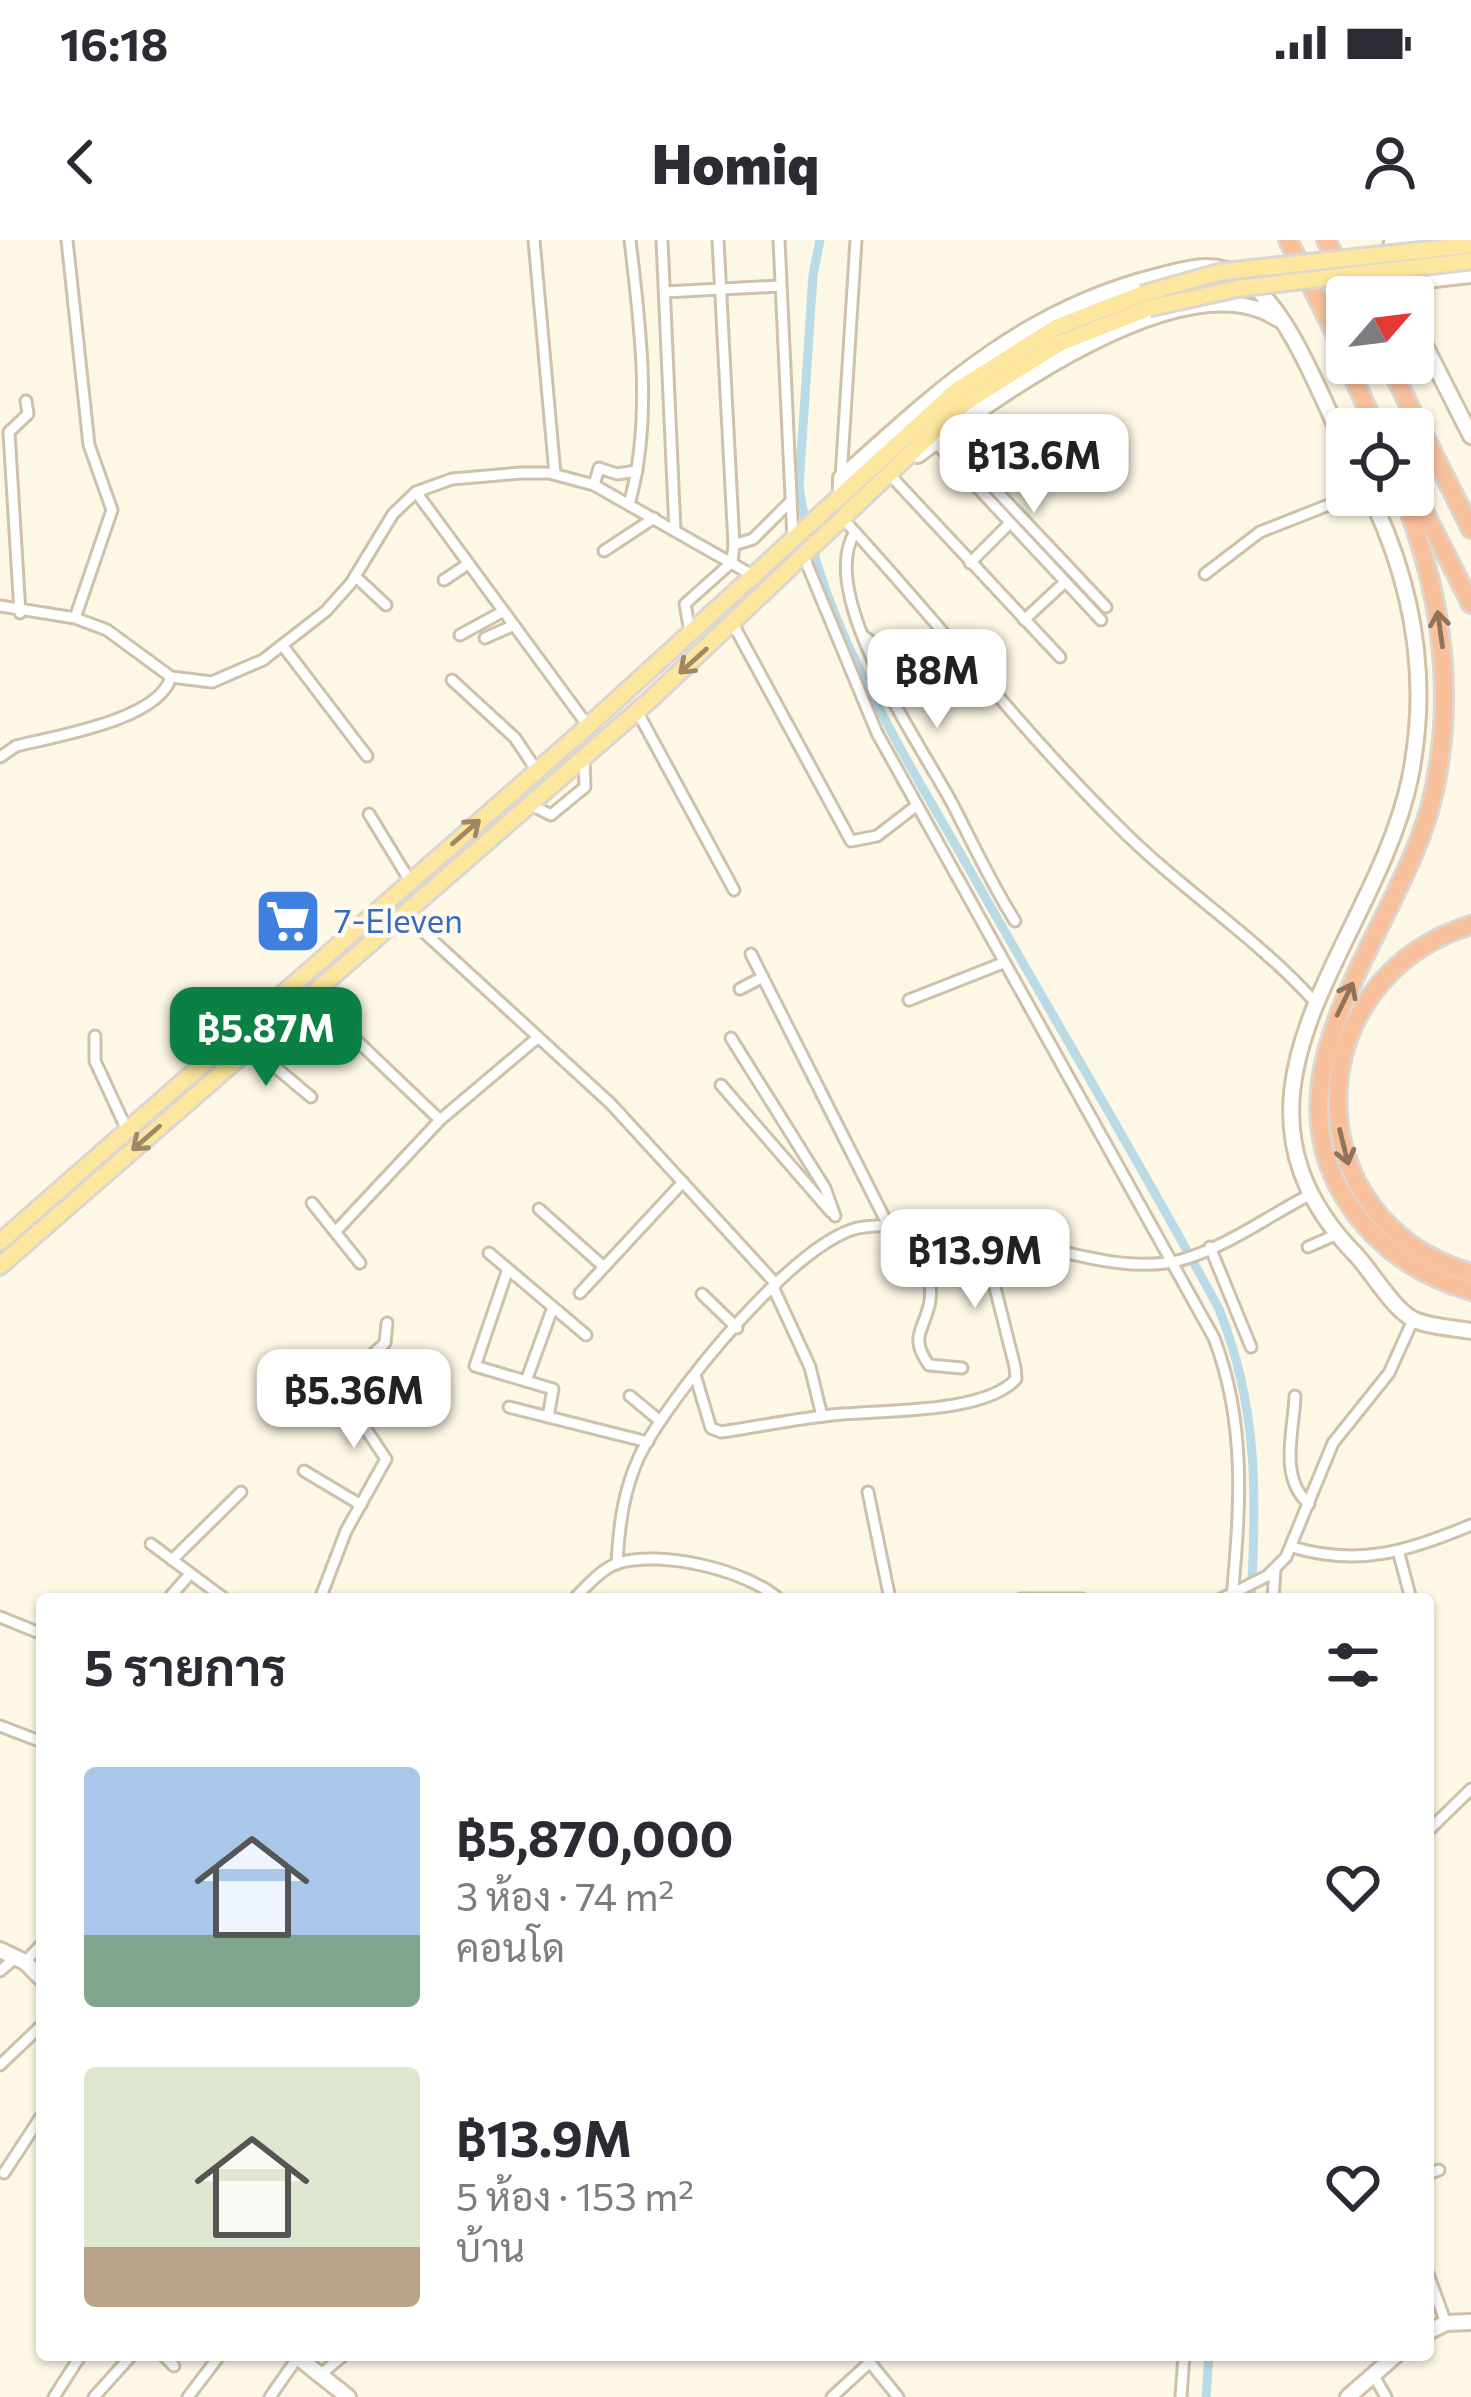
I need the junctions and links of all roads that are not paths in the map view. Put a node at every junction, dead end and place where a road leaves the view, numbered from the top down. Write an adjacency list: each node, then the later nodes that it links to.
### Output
1 (68, 240): 68 (street)
2 (534, 240): 34 (street)
3 (630, 240): 33 (street)
4 (662, 240): 21 (street)
5 (718, 240): 20 (street)
6 (779, 240): 19 (street)
7 (856, 240): 37 (street)
8 (1288, 240): 24 (highway)
9 (1326, 240): 15 (highway)
10 (1425, 240): 16 (main road); 17 (main road)
11 (1471, 245): 22 (main road, bridge)
12 (1471, 261): 22 (main road, bridge)
13 (1210, 266): 23 (main road); 25 (main road); 37 (main road)
14 (1471, 274): 18 (main road)
15 (1344, 276)
16 (1392, 276)
17 (1424, 276)
18 (1434, 279)
19 (780, 286): 20 (street); 39 (street)
20 (721, 290): 21 (street); 51 (street)
21 (665, 292): 49 (street)
22 (1145, 301): 35 (main road); 37 (main road)
23 (1225, 302): 25 (main road); 32 (main road)
24 (1325, 314): 29 (highway)
25 (1282, 322): 30 (main road)
26 (1434, 363): 31 (main road)
27 (1398, 384): 48 (highway)
28 (26, 400): 67 (street)
29 (1369, 408)
30 (1326, 409)
31 (1471, 436)
32 (939, 439): 35 (main road); 46 (street); 65 (street)
33 (637, 471): 36 (street); 40 (street)
34 (556, 474): 36 (street); 38 (street)
35 (890, 475): 47 (main road); 55 (street)
36 (594, 485): 40 (street)
37 (841, 486): 50 (main road)
38 (416, 492): 56 (street); 59 (street)
39 (790, 503): 50 (street); 51 (street)
40 (629, 504): 45 (street)
41 (1326, 506): 57 (street)
42 (1378, 516): 103 (main road)
43 (1410, 516): 136 (highway, one-way to 43)
44 (1427, 516): 62 (highway)
45 (653, 518): 49 (street); 52 (street)
46 (1010, 524): 55 (street); 61 (street)
47 (849, 526): 53 (main road); 76 (street); 103 (street)
48 (1471, 529)
49 (675, 531): 54 (street)
50 (797, 536): 58 (main road)
51 (734, 545): 54 (street)
52 (604, 551)
53 (806, 555): 71 (main road); 90 (street)
54 (732, 562): 58 (street); 73 (street)
55 (970, 563): 69 (street)
56 (468, 564): 60 (street); 66 (street)
57 (1204, 574)
58 (754, 576): 73 (main road)
59 (355, 577): 63 (street); 77 (street)
60 (444, 580)
61 (1065, 582): 69 (street); 70 (street)
62 (1471, 604)
63 (386, 605)
64 (0, 606): 67 (street)
65 (1106, 607)
66 (502, 612): 72 (street); 74 (street)
67 (20, 613): 68 (street)
68 (75, 618): 79 (street)
69 (1024, 620): 78 (street)
70 (1101, 620)
71 (733, 624): 83 (main road, one-way to 83); 90 (street)
72 (512, 626): 75 (street); 84 (street)
73 (690, 632): 82 (main road)
74 (460, 635)
75 (485, 638)
76 (865, 638): 80 (street); 95 (street)
77 (283, 646): 79 (street); 85 (street)
78 (1060, 657)
79 (171, 677): 86 (street)
80 (916, 677)
81 (452, 680): 88 (street)
82 (604, 711): 83 (main road); 84 (main road)
83 (637, 711): 87 (main road); 93 (street)
84 (587, 727): 88 (main road)
85 (367, 756)
86 (0, 757)
87 (584, 758): 89 (main road); 89 (street)
88 (537, 771): 92 (main road, one-way to 88)
89 (530, 804): 94 (main road)
90 (916, 806): 98 (street)
91 (369, 814): 92 (street)
92 (410, 881): 113 (main road)
93 (734, 890)
94 (403, 913): 101 (main road); 107 (street)
95 (1015, 921)
96 (1471, 926): 134 (highway, one-way to 134)
97 (751, 953): 99 (street)
98 (1003, 964): 102 (street); 129 (street)
99 (763, 977): 100 (street); 119 (street)
100 (740, 989)
101 (308, 994): 104 (main road); 112 (street)
102 (909, 1000)
103 (1314, 1001): 115 (main road)
104 (272, 1026): 108 (main road); 109 (street)
105 (95, 1036): 113 (street)
106 (731, 1038): 118 (street)
107 (536, 1039): 112 (street); 114 (street)
108 (250, 1046): 111 (street); 131 (main road, one-way to 131)
109 (309, 1057)
110 (721, 1085): 118 (street)
111 (311, 1097)
112 (440, 1120): 120 (street)
113 (128, 1130): 125 (main road)
114 (683, 1182): 132 (street); 135 (street)
115 (1311, 1194): 123 (main road); 127 (street)
116 (312, 1203): 120 (street)
117 (539, 1209): 132 (street)
118 (835, 1216): 122 (street)
119 (889, 1227): 121 (street); 122 (street)
120 (337, 1230): 130 (street)
121 (920, 1230): 124 (street); 146 (street)
122 (845, 1231): 135 (street)
123 (1335, 1235): 126 (street); 140 (main road)
124 (982, 1236): 129 (street); 152 (street)
125 (0, 1242)
126 (1308, 1247)
127 (1206, 1249): 129 (street); 145 (street)
128 (489, 1252): 133 (street)
129 (1175, 1261): 175 (street)
130 (360, 1263)
131 (0, 1266)
132 (604, 1267): 137 (street)
133 (508, 1270): 139 (street); 148 (street)
134 (1471, 1273)
135 (775, 1286): 142 (street); 152 (street)
136 (1471, 1291)
137 (580, 1293)
138 (702, 1294): 142 (street)
139 (554, 1307): 144 (street); 148 (street)
140 (1413, 1320): 143 (main road); 159 (street)
141 (387, 1323): 160 (street)
142 (737, 1328): 147 (street)
143 (1471, 1331)
144 (586, 1335)
145 (1251, 1347)
146 (962, 1368)
147 (695, 1375): 152 (street); 154 (street)
148 (526, 1381): 153 (street)
149 (630, 1396): 154 (street)
150 (1295, 1396): 159 (street)
151 (509, 1407): 153 (street)
152 (822, 1416)
153 (548, 1417): 155 (street)
154 (660, 1421): 155 (street)
155 (648, 1442): 166 (street)
156 (304, 1471): 160 (street)
157 (241, 1492): 165 (street)
158 (868, 1492): 174 (street)
159 (1309, 1504): 163 (street)
160 (361, 1505): 171 (street)
161 (1471, 1525): 164 (street)
162 (151, 1544): 165 (street)
163 (1292, 1547): 164 (street); 167 (street)
164 (1399, 1554): 178 (street)
165 (172, 1560): 168 (street)
166 (617, 1564): 172 (street); 173 (street)
167 (1271, 1573): 176 (street); 177 (street)
168 (190, 1574): 169 (street); 170 (street)
169 (173, 1593)
170 (217, 1593)
171 (323, 1593)
172 (581, 1593)
173 (770, 1593)
174 (889, 1593)
175 (1236, 1593)
176 (1238, 1593)
177 (1273, 1593)
178 (1410, 1593)
179 (0, 1617): 180 (street)
180 (36, 1632)
181 (0, 1726): 182 (street)
182 (36, 1740)
183 (1470, 1793): 184 (street)
184 (1434, 1826)
185 (36, 1949): 187 (street)
186 (0, 1950): 187 (main road)
187 (20, 1960): 188 (street); 189 (main road)
188 (0, 1971)
189 (36, 1974)
190 (36, 2031): 191 (street)
191 (0, 2065)
192 (36, 2124): 193 (street)
193 (4, 2173)
194 (1434, 2290): 196 (street)
195 (1471, 2322): 196 (main road)
196 (1446, 2323): 197 (main road)
197 (1434, 2329)
198 (77, 2361): 212 (street)
199 (126, 2361): 213 (street)
200 (169, 2361): 209 (street)
201 (215, 2361): 214 (street)
202 (293, 2361): 215 (street)
203 (303, 2361): 210 (main road)
204 (336, 2361): 210 (street)
205 (865, 2361): 217 (street)
206 (869, 2361): 218 (street)
207 (1184, 2361): 219 (street)
208 (1390, 2361): 211 (main road)
209 (174, 2366)
210 (320, 2374): 216 (main road)
211 (1374, 2376): 220 (main road); 221 (street)
212 (54, 2397)
213 (94, 2397)
214 (188, 2397)
215 (270, 2397)
216 (348, 2397)
217 (832, 2397)
218 (898, 2397)
219 (1181, 2397)
220 (1348, 2397)
221 (1386, 2397)

